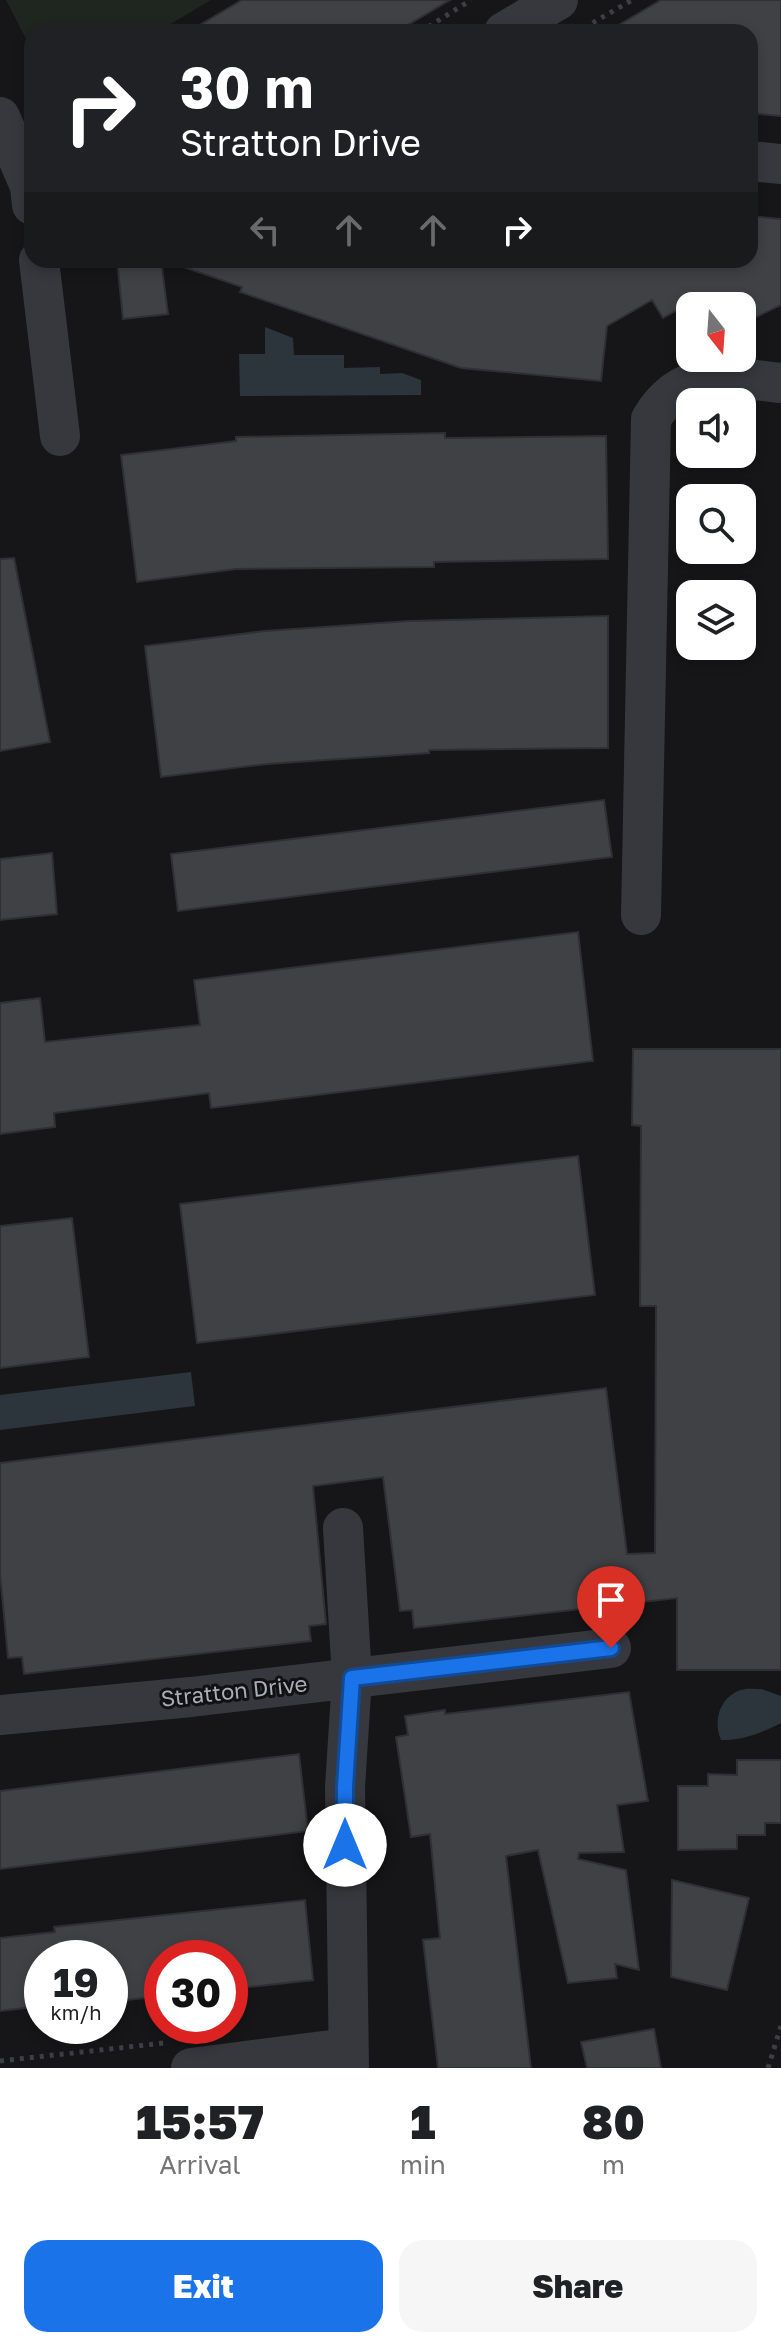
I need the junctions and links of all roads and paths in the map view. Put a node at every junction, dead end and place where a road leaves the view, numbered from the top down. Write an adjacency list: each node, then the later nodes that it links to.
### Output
1 (471, 0): 4 (path)
2 (558, 0): 5 (street)
3 (632, 0): 6 (path)
4 (433, 24)
5 (518, 24)
6 (591, 24)
7 (0, 118): 10 (street)
8 (758, 162): 9 (street)
9 (781, 164)
10 (24, 172)
11 (40, 268): 13 (street)
12 (781, 383): 14 (street)
13 (60, 436)
14 (641, 915)
15 (343, 1528): 17 (street)
16 (611, 1648): 17 (street, Stratton Drive)
17 (352, 1678): 18 (street, Stratton Drive); 20 (street)
18 (0, 1715)
19 (781, 2026): 22 (path)
20 (348, 2058): 21 (street)
21 (191, 2068)
22 (768, 2068)

